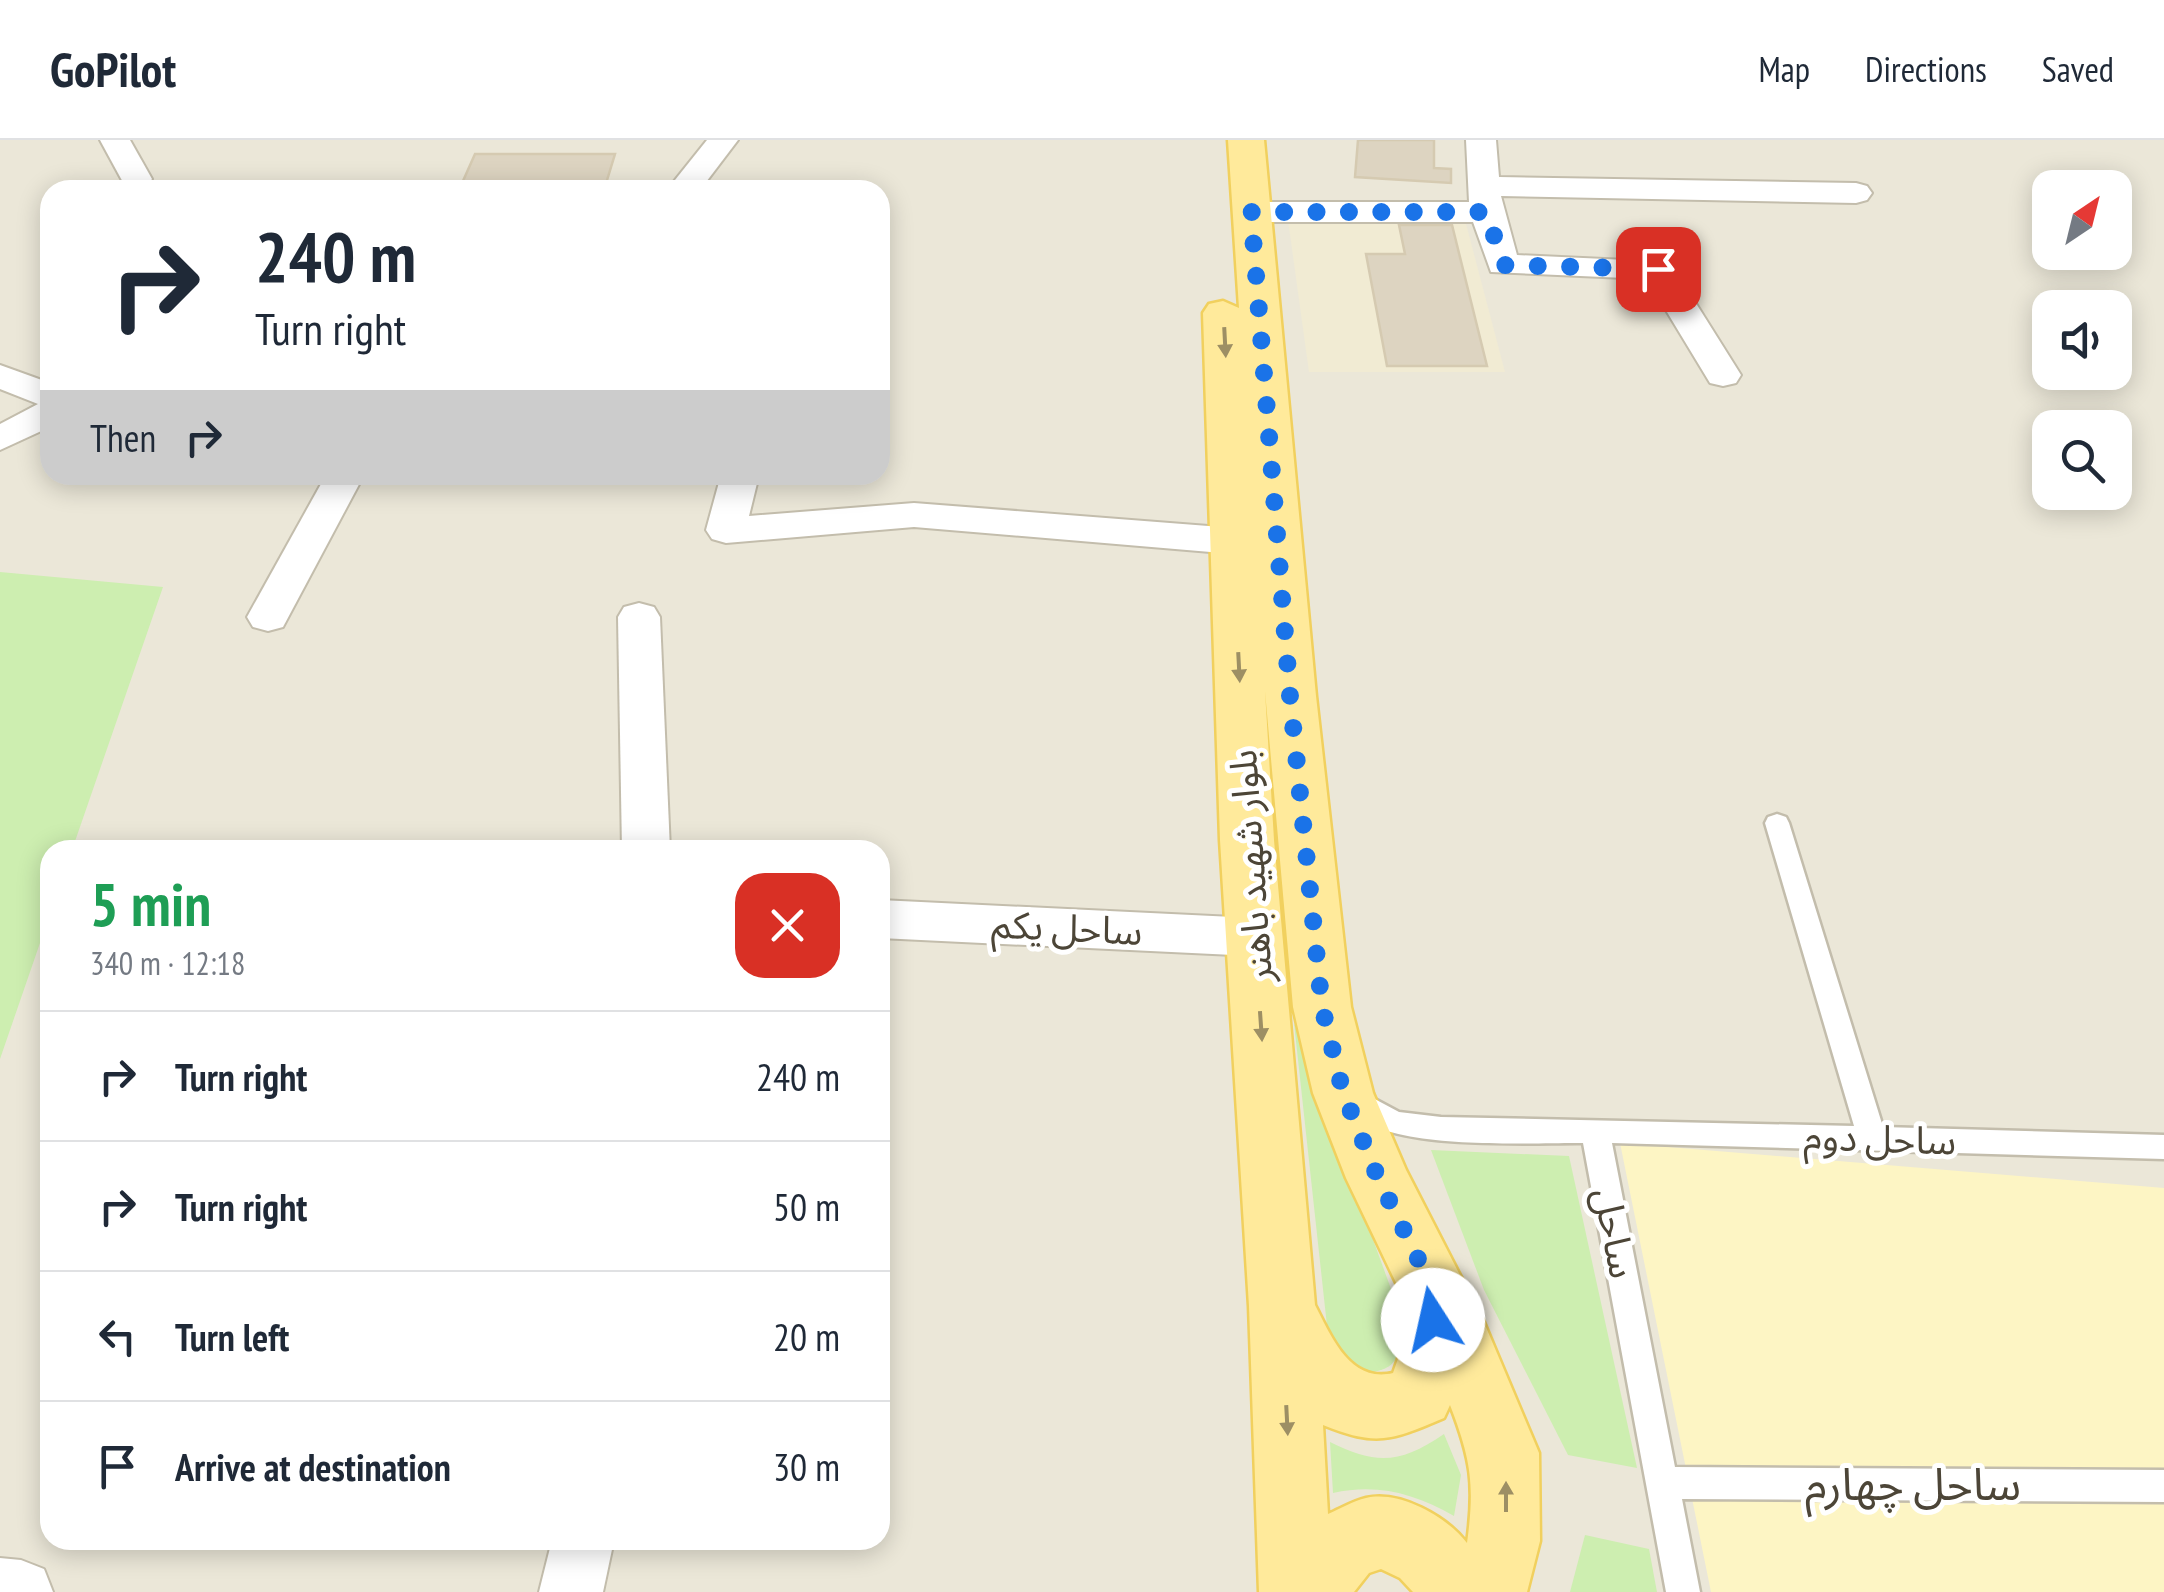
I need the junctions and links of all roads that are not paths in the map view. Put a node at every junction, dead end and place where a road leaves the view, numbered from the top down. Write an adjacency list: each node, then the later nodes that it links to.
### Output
1 (115, 140): 6 (street)
2 (722, 140): 7 (street)
3 (1212, 140): 18 (main road, بلوار شهید باهنر, one-way to 18)
4 (1246, 140): 10 (main road, بلوار شهید باهنر)
5 (1481, 140): 9 (street)
6 (136, 179)
7 (692, 180)
8 (1856, 193): 9 (street)
9 (1486, 199): 10 (street); 11 (street)
10 (1251, 212): 25 (main road, بلوار شهید باهنر)
11 (1723, 375)
12 (0, 376): 13 (street)
13 (40, 394)
14 (40, 404): 15 (street)
15 (0, 439)
16 (340, 485): 19 (street)
17 (737, 485): 18 (street)
18 (1234, 540): 24 (main road, بلوار شهید باهنر, one-way to 24)
19 (268, 616)
20 (639, 617): 22 (street)
21 (1777, 823): 27 (lane)
22 (646, 840)
23 (890, 919): 24 (street, ساحل یکم)
24 (1254, 937): 30 (main road, بلوار شهید باهنر, one-way to 30)
25 (1343, 1092): 26 (lane); 29 (main road, بلوار شهید باهنر)
26 (1595, 1131): 27 (lane, ساحل دوم); 31 (lane, ساحل)
27 (1872, 1138): 28 (lane, ساحل دوم)
28 (2164, 1147)
29 (1432, 1287): 30 (main road); 40 (main road, بلوار شهید باهنر, one-way to 29)
30 (1282, 1306): 37 (main road, بلوار شهید باهنر, one-way to 37)
31 (1662, 1483): 32 (lane, ساحل چهارم); 41 (lane, ساحل)
32 (2164, 1486)
33 (580, 1550): 36 (street)
34 (0, 1590): 35 (street)
35 (21, 1592)
36 (570, 1592)
37 (1296, 1592)
38 (1314, 1592): 39 (main road)
39 (1453, 1592)
40 (1490, 1592)
41 (1683, 1592)

